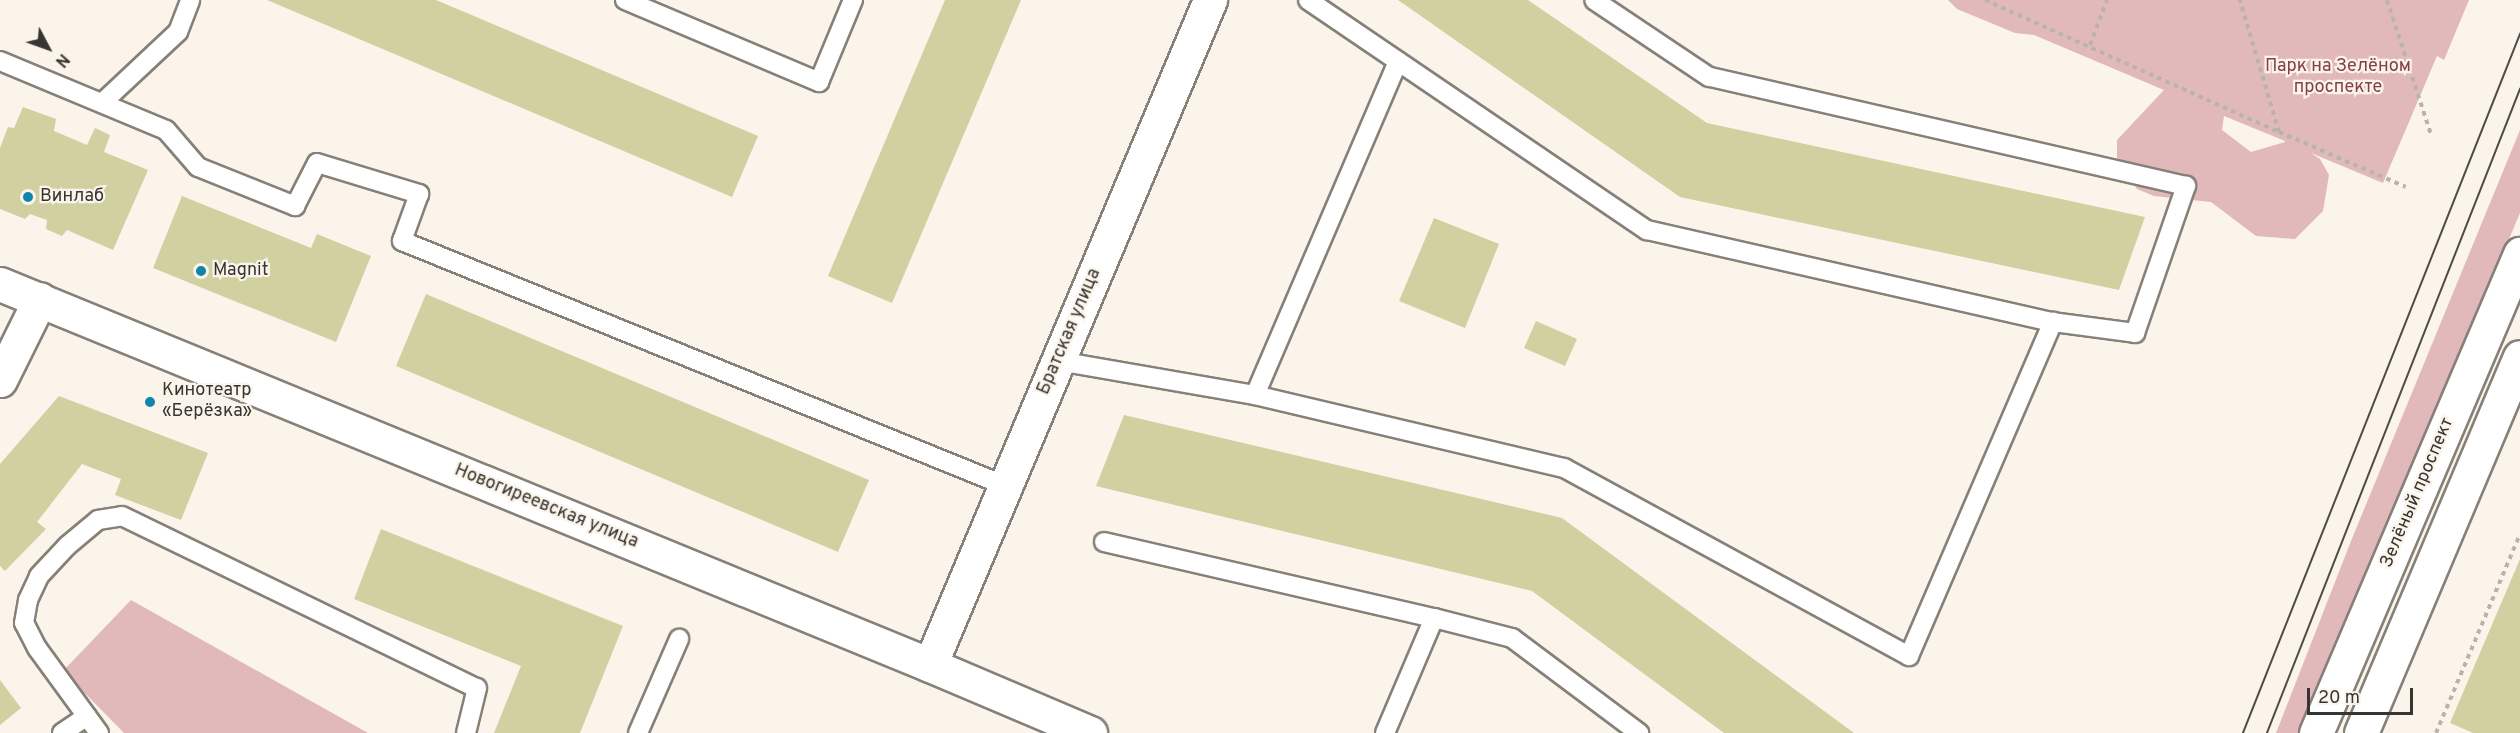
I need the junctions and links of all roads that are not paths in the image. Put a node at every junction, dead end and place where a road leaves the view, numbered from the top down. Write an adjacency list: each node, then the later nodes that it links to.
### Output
1 (190, 0): 9 (lane)
2 (625, 0): 3 (lane)
3 (854, 0)
4 (1210, 0): 15 (street, Братская улица)
5 (1308, 0): 8 (lane)
6 (1594, 0): 13 (lane)
7 (0, 61): 9 (lane)
8 (1398, 61): 13 (lane); 17 (lane)
9 (102, 103): 18 (lane)
10 (2520, 254): 31 (street, Зелёный проспект)
11 (0, 284): 12 (street, Новогиреевская улица)
12 (40, 299): 16 (street); 22 (street, Новогиреевская улица)
13 (2053, 322): 17 (lane)
14 (2520, 357): 32 (street)
15 (1058, 361): 17 (lane); 18 (street, Братская улица)
16 (0, 380)
17 (1255, 395)
18 (1006, 486): 22 (street, Братская улица)
19 (1104, 542): 20 (lane)
20 (1434, 618): 29 (lane); 30 (lane)
21 (680, 639): 27 (lane)
22 (930, 665): 28 (street, Новогиреевская улица)
23 (87, 716): 24 (lane); 25 (lane); 26 (lane)
24 (62, 733)
25 (99, 733)
26 (466, 733)
27 (639, 733)
28 (1090, 733)
29 (1385, 733)
30 (1639, 733)
31 (2316, 733)
32 (2361, 733)

